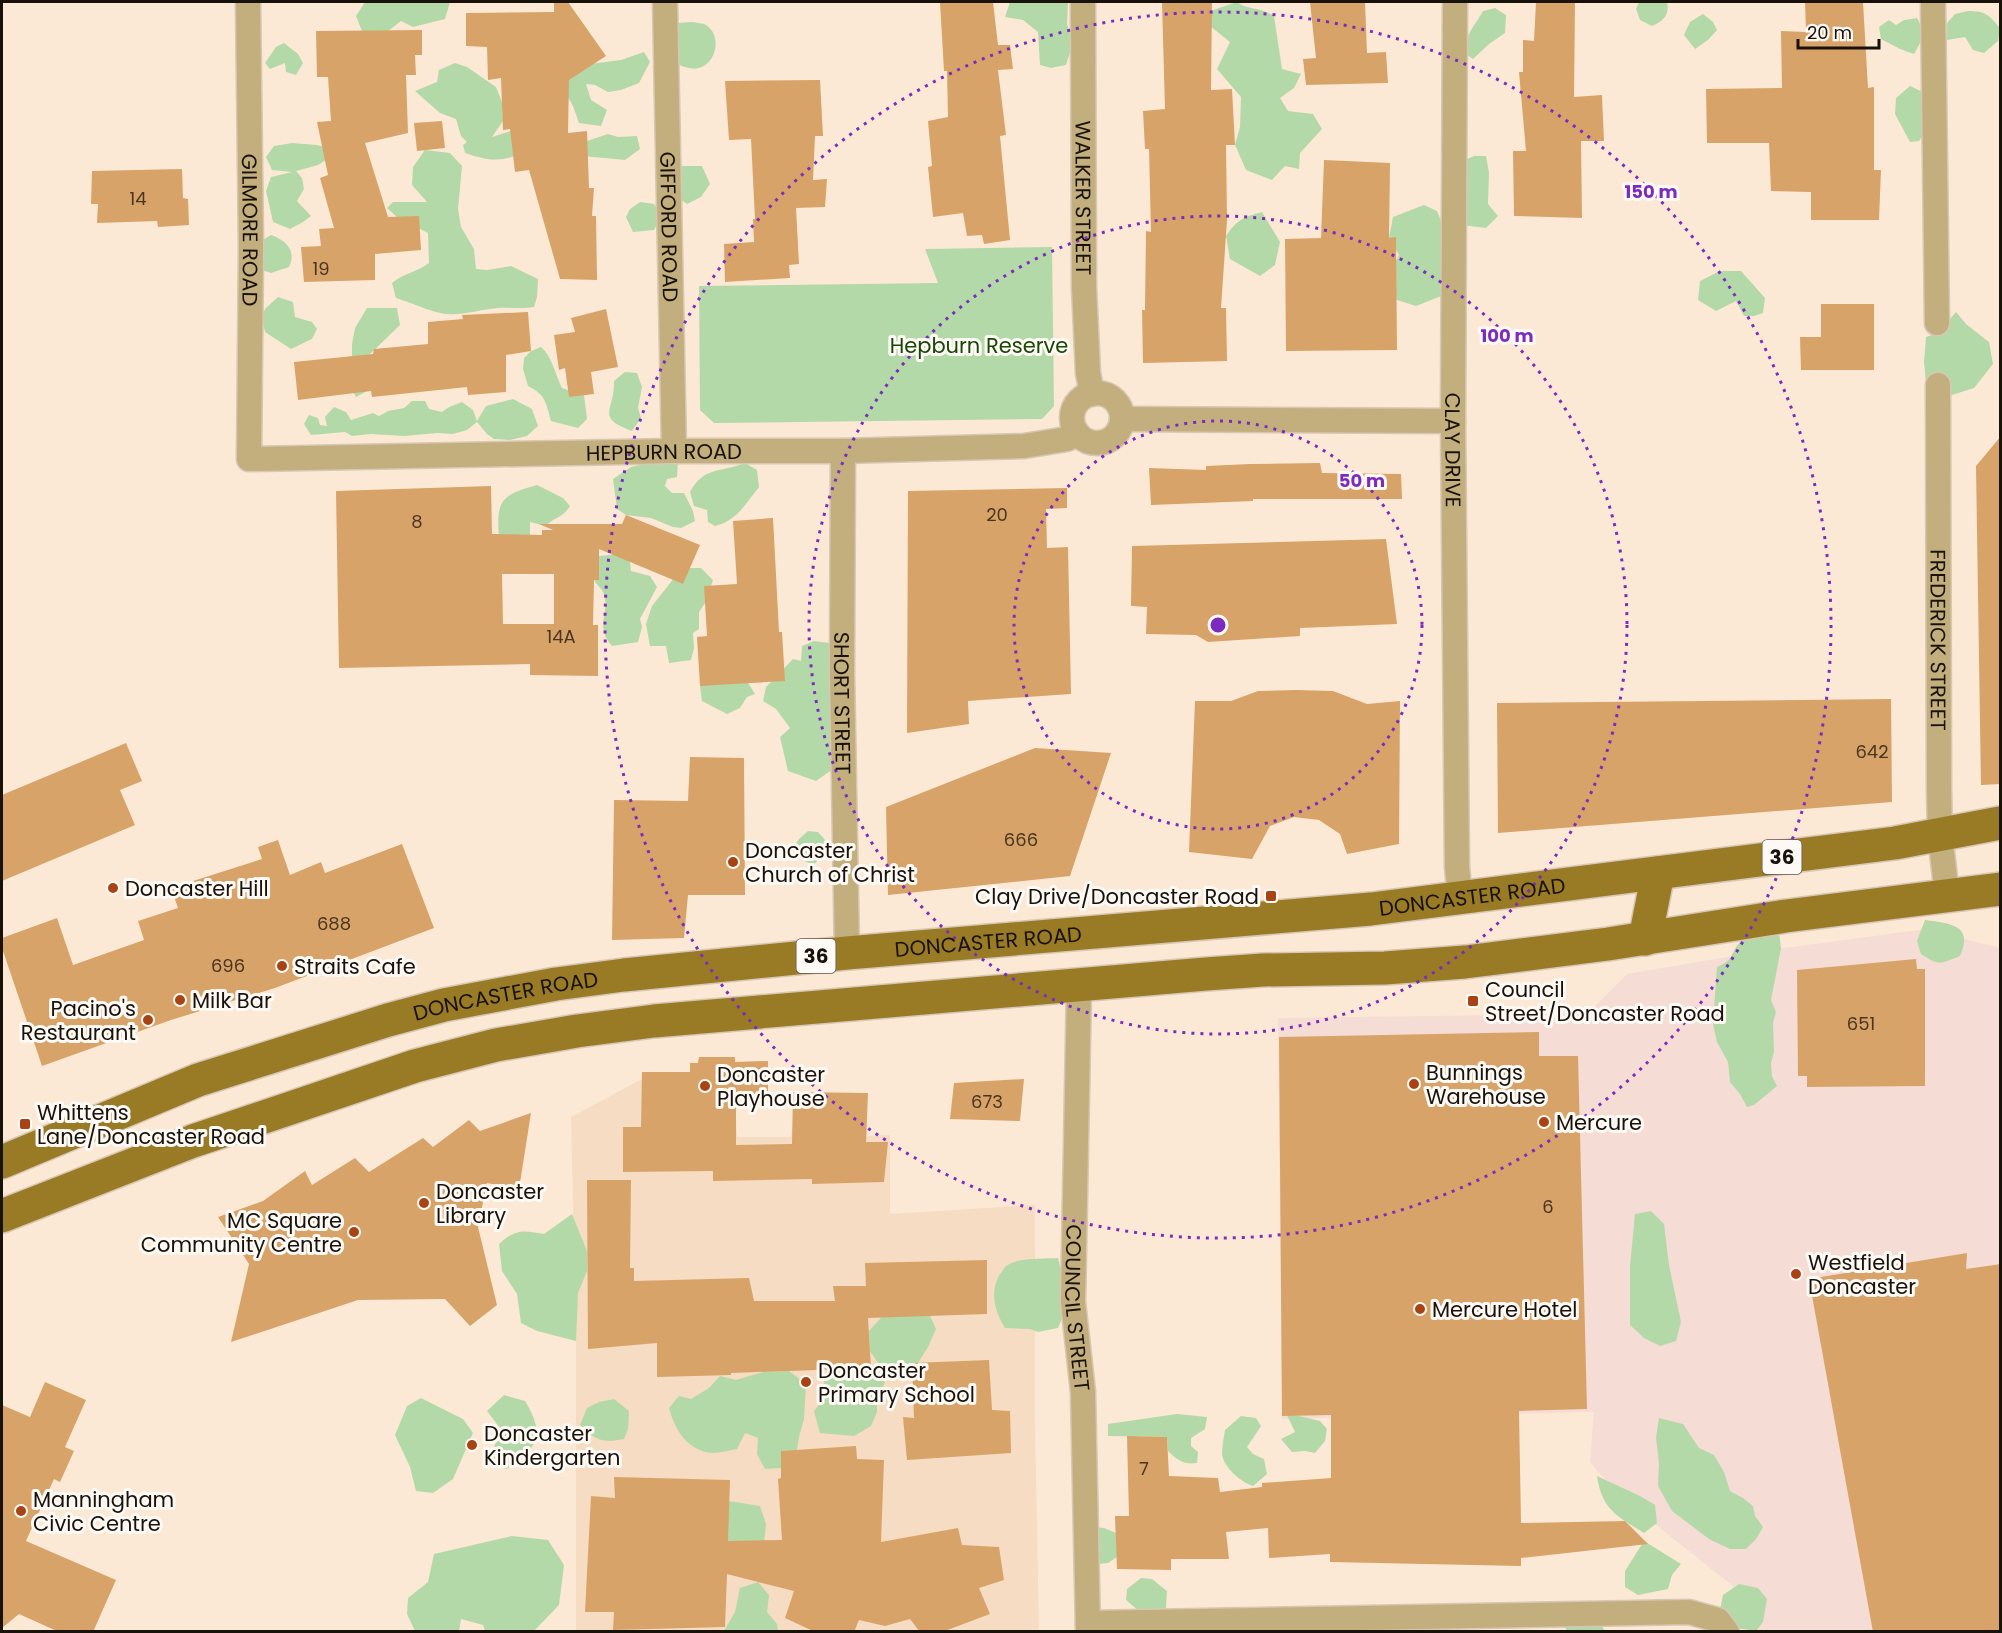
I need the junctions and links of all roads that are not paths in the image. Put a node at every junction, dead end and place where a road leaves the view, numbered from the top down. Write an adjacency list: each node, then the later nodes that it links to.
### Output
1 (248, 2): 14 (street, GILMORE ROAD)
2 (665, 2): 12 (street, GIFFORD ROAD)
3 (1083, 2): 8 (street, WALKER STREET)
4 (1455, 2): 10 (street, CLAY DRIVE)
5 (1933, 2): 6 (street)
6 (1937, 323)
7 (1938, 385): 16 (street, FREDERICK STREET)
8 (1092, 393): 9 (street); 11 (street)
9 (1122, 419): 10 (street); 11 (street)
10 (1453, 421): 20 (street, CLAY DRIVE)
11 (1077, 433): 13 (street, HEPBURN ROAD)
12 (674, 451): 13 (street, HEPBURN ROAD); 14 (street, HEPBURN ROAD)
13 (843, 451): 24 (street, SHORT STREET)
14 (249, 459)
15 (2001, 823): 16 (main road, DONCASTER ROAD / 36)
16 (1941, 835): 17 (main road, DONCASTER ROAD / 36); 19 (street, FREDERICK STREET)
17 (1658, 873): 20 (main road, DONCASTER ROAD / 36); 21 (main road); 23 (main road)
18 (2001, 889): 19 (main road)
19 (1947, 895): 21 (main road)
20 (1460, 898): 22 (main road, DONCASTER ROAD / 36)
21 (1685, 932): 23 (main road)
22 (1074, 934): 24 (main road, DONCASTER ROAD / 36); 25 (main road)
23 (1645, 939): 25 (main road)
24 (847, 953): 26 (main road, DONCASTER ROAD / 36)
25 (1078, 986): 27 (main road); 28 (street, COUNCIL STREET)
26 (2, 1162)
27 (2, 1216)
28 (1088, 1627): 29 (street)
29 (1727, 1632)

